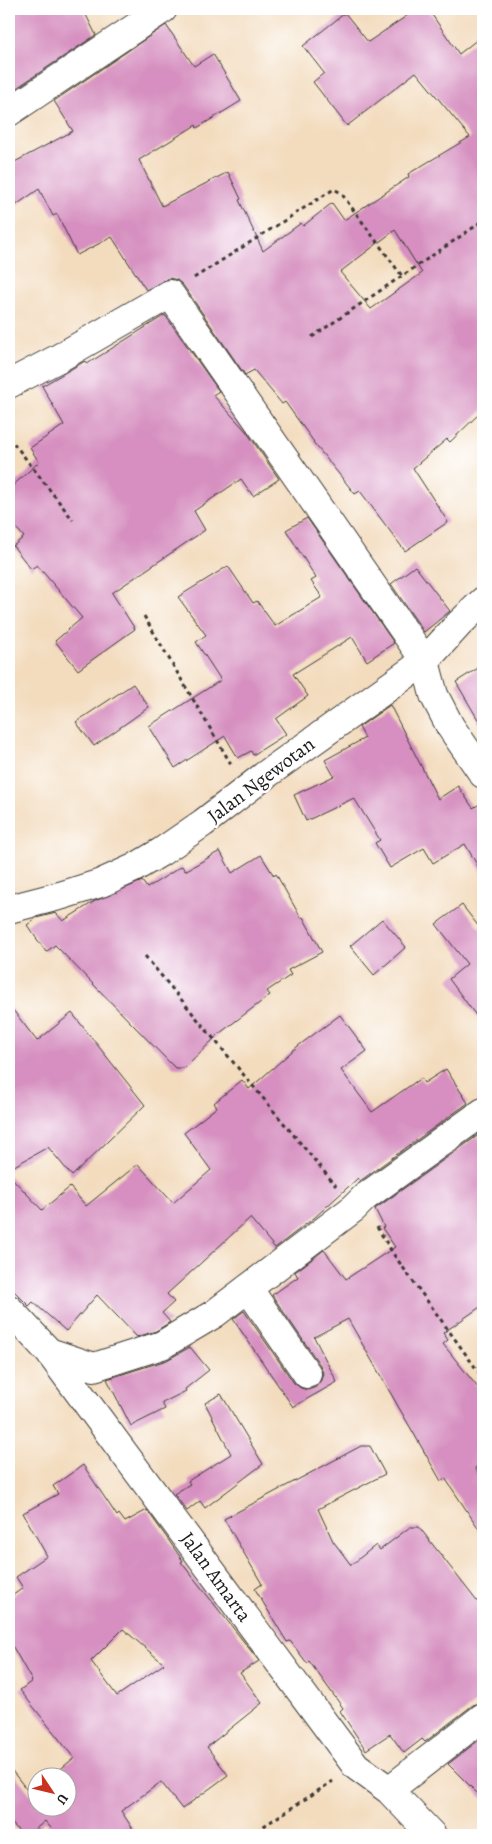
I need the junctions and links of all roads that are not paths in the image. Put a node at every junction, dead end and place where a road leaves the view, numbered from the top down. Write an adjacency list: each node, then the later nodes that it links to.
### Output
1 (163, 9): 2 (street)
2 (11, 106)
3 (9, 384): 5 (street)
4 (483, 601): 5 (street, Jalan Ngewotan)
5 (425, 661): 6 (street); 7 (street, Jalan Ngewotan)
6 (483, 774)
7 (9, 909)
8 (481, 1119): 9 (street)
9 (248, 1288): 12 (street); 13 (street)
10 (9, 1309): 11 (street, Jalan Amarta)
11 (49, 1352): 12 (street); 14 (street, Jalan Amarta)
12 (94, 1367): 14 (street)
13 (307, 1374)
14 (80, 1395): 16 (street, Jalan Amarta)
15 (483, 1717): 16 (street)
16 (388, 1790): 17 (street, Jalan Amarta)
17 (432, 1835)

